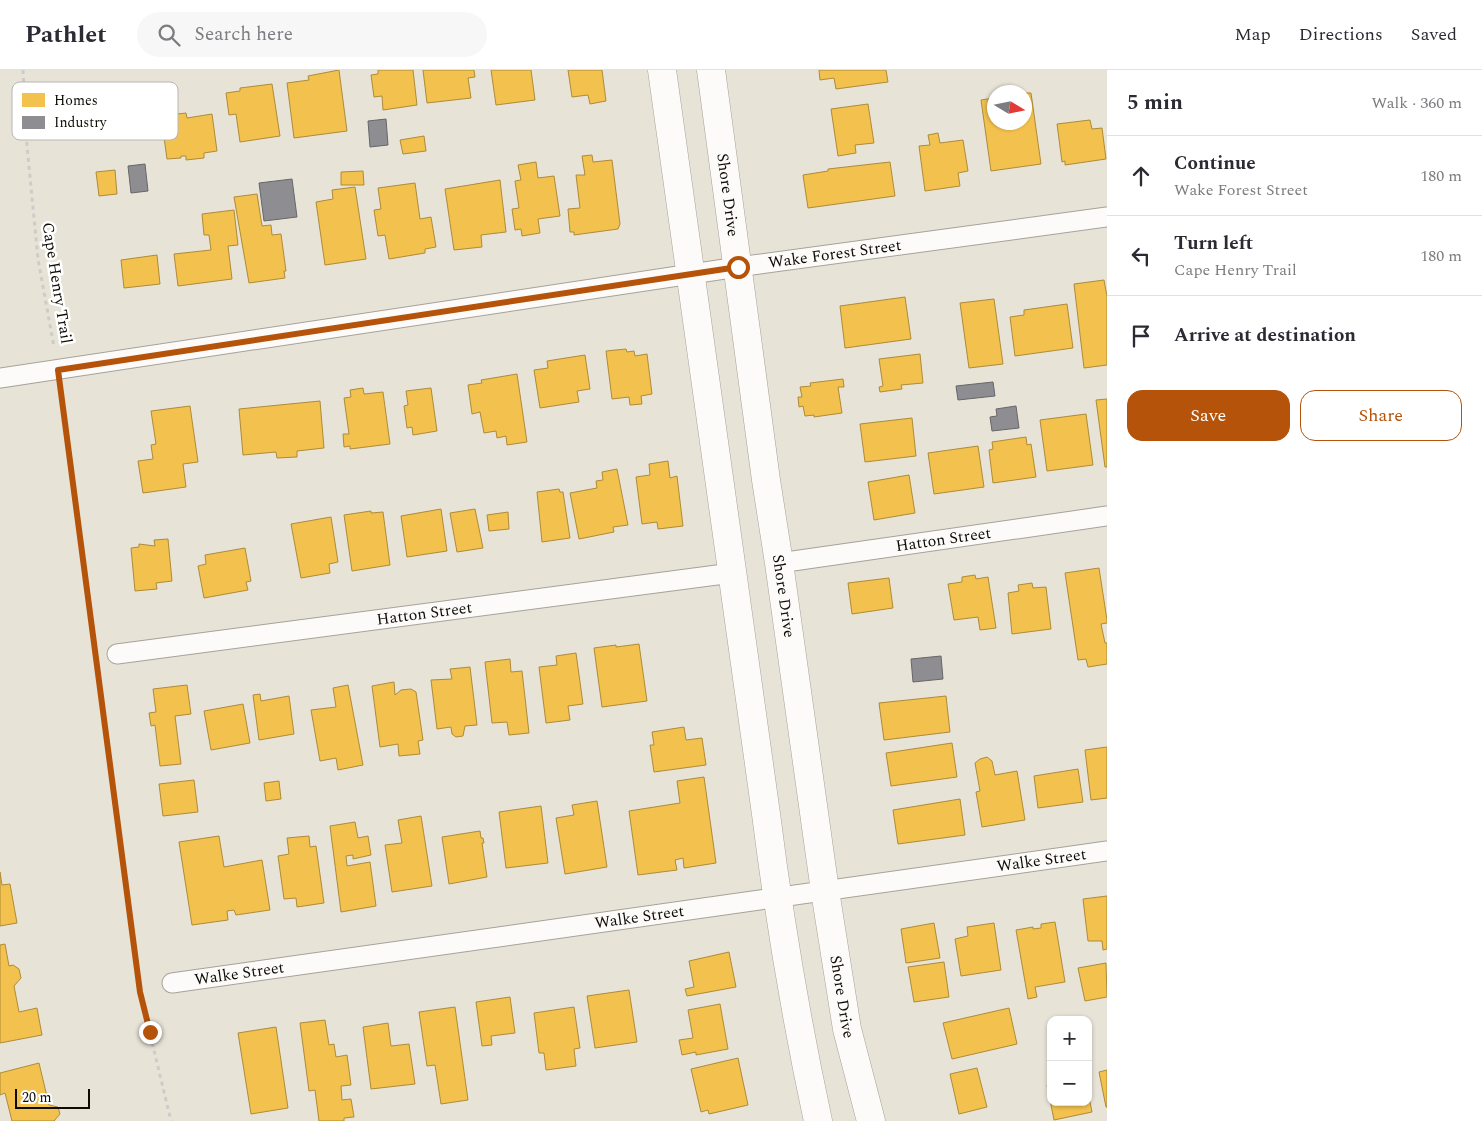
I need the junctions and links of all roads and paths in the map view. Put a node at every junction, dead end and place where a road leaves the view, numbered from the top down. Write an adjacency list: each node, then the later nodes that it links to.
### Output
1 (662, 70): 6 (highway)
2 (710, 70): 5 (highway, Shore Drive)
3 (27, 140): 7 (path, Cape Henry Trail)
4 (1107, 217): 5 (street, Wake Forest Street)
5 (738, 267): 6 (street, Wake Forest Street); 10 (highway, Shore Drive)
6 (691, 275): 7 (street, Wake Forest Street); 11 (highway)
7 (58, 370): 8 (street, Wake Forest Street); 17 (path, Cape Henry Trail)
8 (0, 378)
9 (1107, 516): 10 (street, Hatton Street)
10 (779, 563): 14 (highway, Shore Drive)
11 (732, 573): 12 (street, Hatton Street); 15 (highway)
12 (117, 654)
13 (1107, 851): 14 (street, Walke Street)
14 (825, 891): 15 (street, Walke Street); 19 (highway, Shore Drive)
15 (777, 898): 16 (street, Walke Street); 18 (highway)
16 (172, 983)
17 (171, 1121)
18 (818, 1121)
19 (871, 1121)

